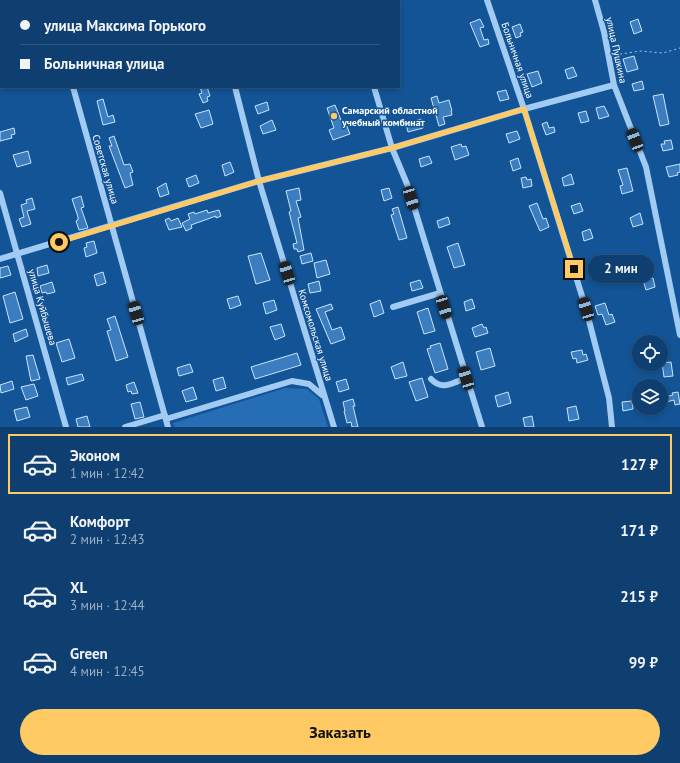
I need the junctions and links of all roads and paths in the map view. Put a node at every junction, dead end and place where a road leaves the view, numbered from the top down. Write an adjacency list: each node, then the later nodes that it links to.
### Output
1 (487, 0): 9 (street, Больничная улица)
2 (595, 0): 4 (street, улица Пушкина)
3 (680, 48): 4 (path)
4 (608, 56): 5 (street, улица Пушкина)
5 (614, 85): 9 (street); 18 (street, улица Пушкина)
6 (73, 88): 13 (street, Советская улица)
7 (235, 88): 11 (street, Комсомольская улица)
8 (374, 88): 10 (street)
9 (524, 109): 10 (street); 28 (street, Больничная улица)
10 (392, 148): 11 (street); 16 (street)
11 (259, 181): 13 (street); 21 (street, Комсомольская улица)
12 (0, 192): 14 (street, улица Куйбышева)
13 (111, 226): 14 (street); 22 (street, Советская улица)
14 (18, 254): 15 (street); 23 (street, улица Куйбышева)
15 (0, 259)
16 (440, 293): 17 (street); 19 (street)
17 (393, 307)
18 (680, 335)
19 (466, 378): 20 (street); 27 (street)
20 (431, 379)
21 (324, 396): 22 (street); 26 (street, Комсомольская улица)
22 (166, 417): 24 (street); 25 (street, Советская улица)
23 (66, 427)
24 (125, 427)
25 (168, 427)
26 (334, 427)
27 (482, 427)
28 (612, 427)

